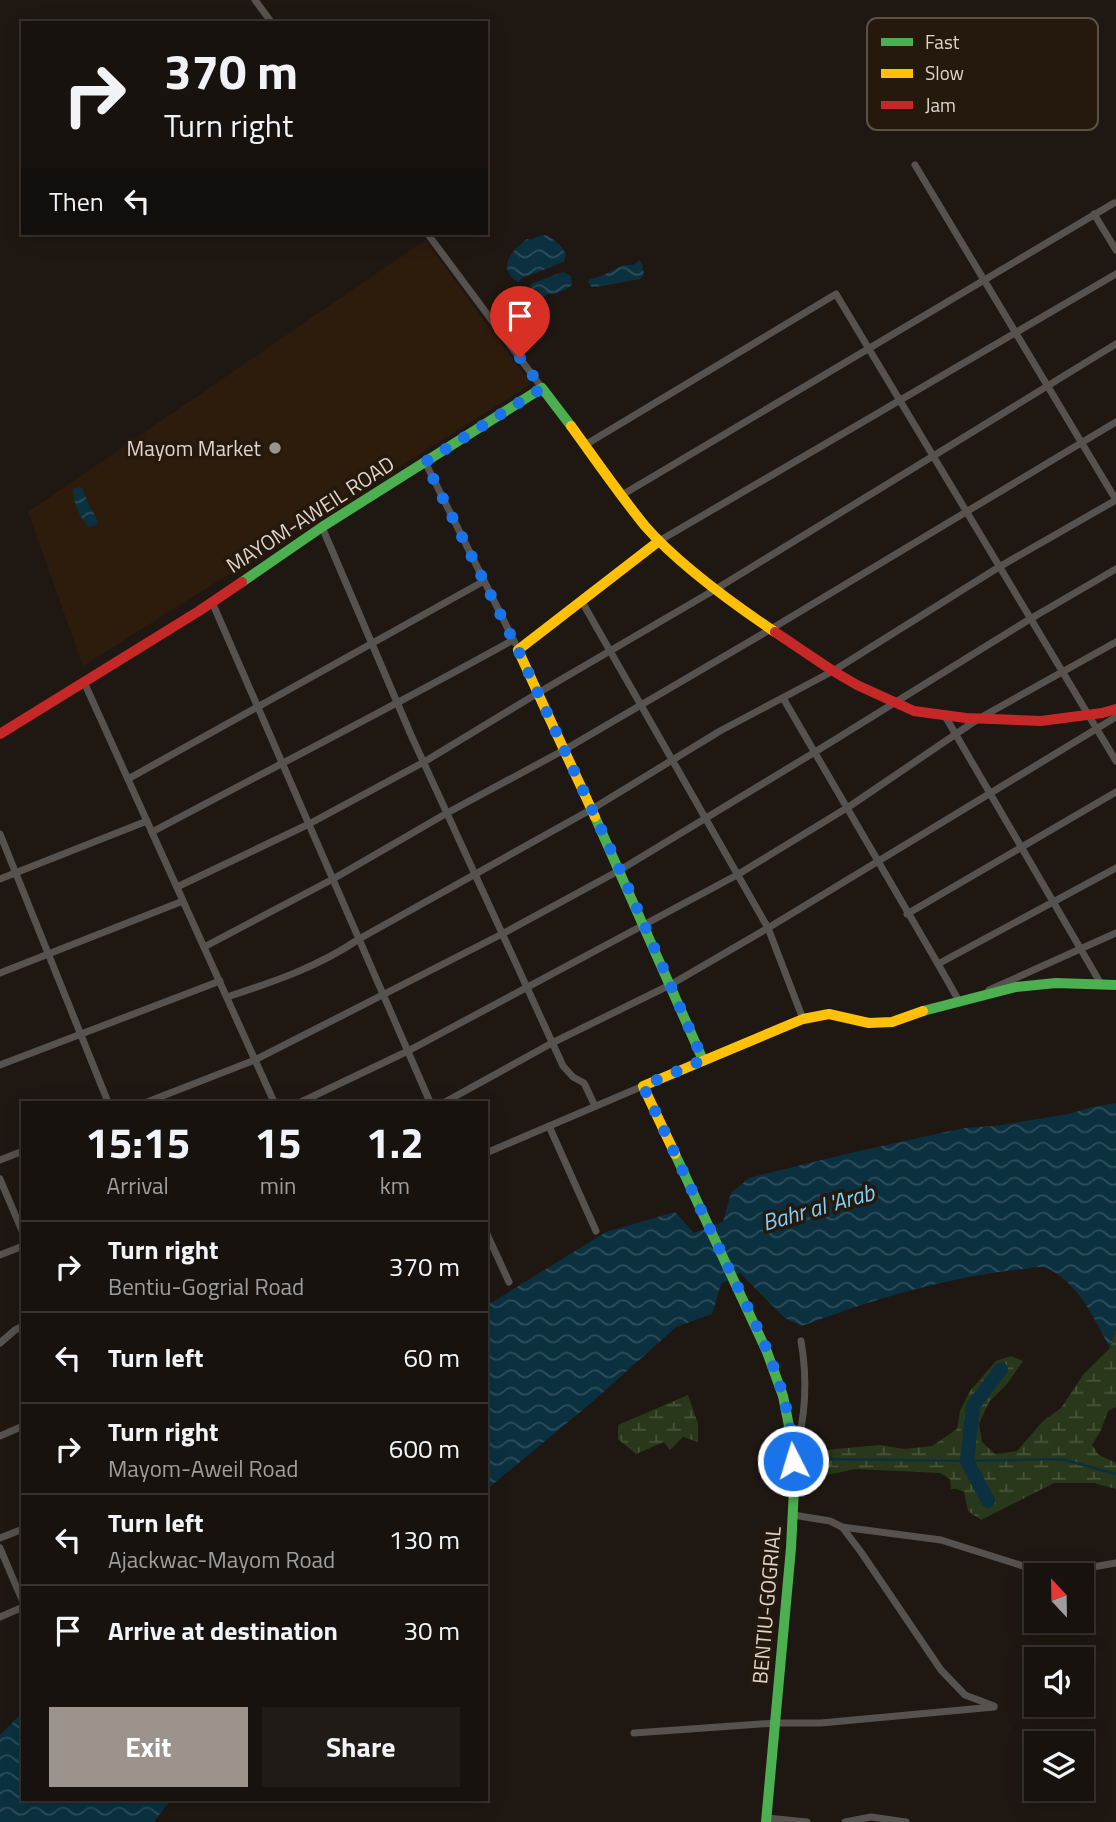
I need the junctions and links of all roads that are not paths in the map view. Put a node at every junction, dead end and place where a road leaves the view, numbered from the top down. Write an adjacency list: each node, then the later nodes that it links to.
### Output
1 (255, 0): 2 (street)
2 (271, 21)
3 (915, 165): 9 (street)
4 (1114, 203): 5 (street)
5 (1094, 214): 7 (street); 9 (street)
6 (428, 235): 14 (street)
7 (1116, 250)
8 (1116, 274): 10 (street)
9 (984, 280): 10 (street); 12 (street)
10 (1016, 332): 13 (street); 15 (street)
11 (1116, 344): 13 (street)
12 (868, 348): 15 (street); 18 (street); 21 (street)
13 (1048, 386): 17 (street); 19 (street)
14 (542, 388): 18 (main road); 20 (main road, MAYOM-AWEIL ROAD)
15 (900, 400): 19 (street); 25 (street)
16 (1116, 422): 17 (street)
17 (1082, 442): 22 (street); 23 (street)
18 (584, 445): 21 (main road)
19 (933, 456): 23 (street); 29 (street)
20 (425, 462): 24 (main road, MAYOM-AWEIL ROAD); 28 (street)
21 (622, 495): 25 (main road)
22 (1116, 500): 26 (street)
23 (966, 512): 26 (street); 33 (street)
24 (322, 527): 31 (main road, MAYOM-AWEIL ROAD); 35 (street)
25 (659, 541): 29 (main road); 30 (main road)
26 (999, 567): 32 (street); 38 (street)
27 (1116, 569): 32 (street)
28 (484, 581): 35 (street); 36 (street)
29 (716, 589): 33 (main road); 37 (street)
30 (581, 600): 36 (main road); 37 (street)
31 (212, 602): 40 (main road, MAYOM-AWEIL ROAD); 46 (street)
32 (1030, 619): 39 (street); 44 (street)
33 (771, 629): 38 (main road); 45 (street)
34 (1116, 642): 39 (street)
35 (372, 644): 43 (street); 46 (street)
36 (516, 645): 41 (main road); 43 (street)
37 (610, 652): 41 (street); 45 (street)
38 (833, 671): 42 (street); 44 (main road)
39 (1062, 673): 48 (street); 51 (street)
40 (84, 682): 53 (main road, MAYOM-AWEIL ROAD); 61 (street)
41 (538, 693): 55 (main road); 59 (street)
42 (783, 698): 56 (street); 57 (street)
43 (398, 704): 59 (street); 60 (street)
44 (894, 704): 49 (main road); 56 (street)
45 (641, 705): 55 (street); 57 (street)
46 (257, 707): 60 (street); 61 (street)
47 (1116, 709): 48 (main road)
48 (1087, 715): 51 (main road); 52 (street)
49 (945, 716): 51 (main road); 54 (street)
50 (1116, 717): 52 (street)
51 (978, 719): 54 (street)
52 (1096, 729): 58 (street); 63 (street)
53 (0, 734)
54 (956, 734): 63 (street); 64 (street)
55 (564, 750): 65 (main road); 66 (street)
56 (815, 752): 64 (street); 67 (street)
57 (671, 760): 65 (street); 67 (street)
58 (1116, 761)
59 (424, 762): 66 (street); 69 (street)
60 (282, 763): 69 (street); 70 (street)
61 (128, 779): 68 (street)
62 (1116, 792): 72 (street)
63 (990, 793): 72 (street); 73 (street)
64 (847, 808): 73 (street); 77 (street)
65 (592, 809): 75 (main road); 78 (street)
66 (447, 813): 78 (street); 80 (street)
67 (705, 819): 75 (street); 77 (street)
68 (147, 821): 70 (street); 76 (street)
69 (309, 824): 80 (street); 81 (street)
70 (152, 832): 81 (street)
71 (0, 834): 76 (street)
72 (1022, 847): 83 (street); 84 (street)
73 (877, 862): 84 (street); 86 (street)
74 (1116, 868): 83 (street)
75 (620, 870): 85 (main road); 88 (street)
76 (16, 873): 79 (street); 92 (street)
77 (737, 874): 85 (street); 86 (street)
78 (475, 876): 88 (street); 89 (street)
79 (0, 879)
80 (333, 879): 89 (street); 90 (street)
81 (177, 887): 82 (street)
82 (183, 901): 90 (street); 92 (street)
83 (1053, 902): 91 (street); 93 (street)
84 (908, 914): 93 (street)
85 (644, 925): 96 (main road); 99 (street)
86 (768, 928): 96 (street); 104 (street)
87 (1116, 933): 91 (street)
88 (502, 934): 99 (street); 100 (street)
89 (359, 939): 100 (street); 102 (street)
90 (204, 947): 95 (street)
91 (1081, 949): 97 (street); 101 (street)
92 (48, 954): 94 (street); 105 (street)
93 (938, 964): 103 (street)
94 (0, 972)
95 (220, 981): 102 (street); 105 (street)
96 (670, 985): 106 (street); 109 (main road)
97 (1101, 985): 98 (main road); 101 (main road)
98 (1116, 985)
99 (527, 989): 106 (street); 107 (street)
100 (383, 995): 107 (street); 108 (street)
101 (976, 996): 103 (main road)
102 (227, 997): 108 (street)
103 (959, 1001): 104 (main road)
104 (803, 1018): 109 (main road)
105 (80, 1034): 110 (street); 112 (street)
106 (552, 1043): 117 (street); 118 (street)
107 (408, 1052): 115 (street); 116 (street)
108 (255, 1060): 113 (street); 114 (street)
109 (703, 1060): 111 (main road)
110 (0, 1065)
111 (643, 1086): 118 (street); 135 (main road, BENTIU-GOGRIAL)
112 (108, 1101)
113 (150, 1101)
114 (274, 1101)
115 (304, 1101)
116 (430, 1101)
117 (446, 1101)
118 (595, 1106): 119 (street)
119 (549, 1126): 121 (street); 125 (street)
120 (21, 1152): 122 (street)
121 (488, 1152)
122 (0, 1160)
123 (0, 1180): 124 (street)
124 (21, 1228)
125 (596, 1231)
126 (488, 1236): 129 (street)
127 (21, 1246): 128 (street)
128 (0, 1255)
129 (509, 1282)
130 (21, 1327): 132 (street)
131 (801, 1341): 135 (street)
132 (0, 1343)
133 (21, 1427): 134 (street)
134 (0, 1436)
135 (793, 1461): 136 (main road, BENTIU-GOGRIAL)
136 (793, 1515): 137 (street); 145 (main road, BENTIU-GOGRIAL)
137 (842, 1527): 141 (street); 145 (street)
138 (21, 1530): 139 (street)
139 (0, 1538)
140 (0, 1548): 142 (street)
141 (1116, 1563)
142 (21, 1599)
143 (21, 1605): 144 (street)
144 (0, 1617)
145 (775, 1723): 146 (street); 147 (main road, BENTIU-GOGRIAL)
146 (634, 1732)
147 (767, 1820): 148 (street)
148 (807, 1822)
149 (845, 1822): 150 (street)
150 (905, 1822)

